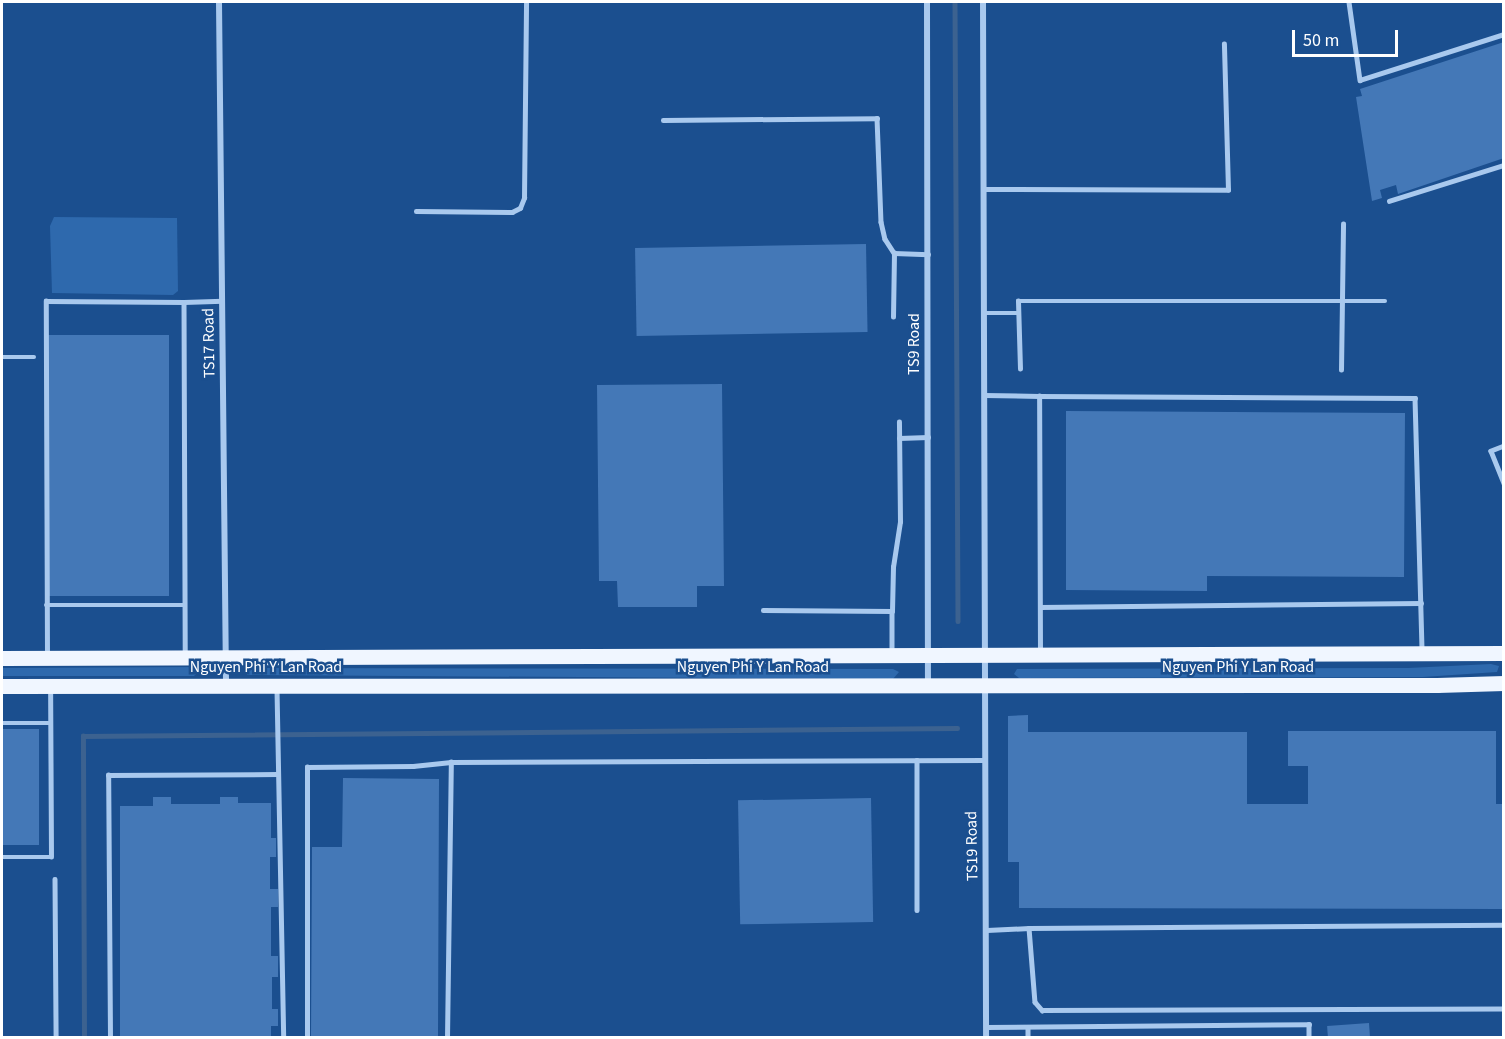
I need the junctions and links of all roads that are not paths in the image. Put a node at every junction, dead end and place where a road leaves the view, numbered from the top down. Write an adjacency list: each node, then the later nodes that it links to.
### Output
1 (219, 2): 16 (street, TS17 Road)
2 (526, 2): 12 (lane)
3 (927, 2): 15 (street, TS9 Road)
4 (983, 2): 10 (street, TS19 Road)
5 (1349, 2): 6 (lane)
6 (1503, 34)
7 (1224, 44): 10 (lane)
8 (663, 120): 14 (lane)
9 (1503, 165): 11 (lane)
10 (984, 189): 20 (street, TS19 Road)
11 (1389, 201)
12 (416, 211)
13 (1343, 224): 17 (lane)
14 (894, 254): 15 (lane); 22 (lane)
15 (928, 254): 30 (street, TS9 Road)
16 (222, 301): 19 (lane); 49 (street, TS17 Road)
17 (1342, 301): 18 (lane); 21 (lane); 26 (lane)
18 (1385, 301)
19 (184, 302): 35 (lane); 36 (lane)
20 (984, 313): 21 (lane); 27 (street, TS19 Road)
21 (1018, 313): 25 (lane)
22 (893, 317)
23 (2, 357): 24 (lane)
24 (34, 357)
25 (1020, 369)
26 (1341, 370)
27 (984, 395): 28 (lane); 42 (street, TS19 Road)
28 (1039, 396): 34 (lane); 37 (lane)
29 (899, 422): 31 (lane)
30 (928, 437): 31 (lane); 45 (street, TS9 Road)
31 (899, 438): 39 (lane)
32 (1503, 446): 33 (lane)
33 (1503, 483)
34 (1421, 603): 37 (lane); 40 (lane)
35 (46, 605): 36 (lane); 47 (lane)
36 (185, 605): 48 (lane)
37 (1040, 608): 43 (lane)
38 (763, 610): 39 (lane)
39 (892, 611): 44 (lane)
40 (1422, 653): 41 (main road, Nguyen Phi Y Lan Road); 43 (main road, Nguyen Phi Y Lan Road)
41 (1503, 653)
42 (984, 654): 43 (main road, Nguyen Phi Y Lan Road); 45 (main road, Nguyen Phi Y Lan Road); 56 (street, TS19 Road)
43 (1040, 654)
44 (892, 655): 45 (main road, Nguyen Phi Y Lan Road); 49 (main road, Nguyen Phi Y Lan Road)
45 (928, 655): 55 (street, TS9 Road)
46 (2, 658): 47 (main road, Nguyen Phi Y Lan Road)
47 (46, 658): 48 (main road, Nguyen Phi Y Lan Road)
48 (185, 658): 49 (main road, Nguyen Phi Y Lan Road)
49 (226, 658): 52 (street, TS17 Road)
50 (1503, 683): 56 (main road, Nguyen Phi Y Lan Road)
51 (50, 685): 52 (main road, Nguyen Phi Y Lan Road); 54 (main road, Nguyen Phi Y Lan Road); 58 (lane)
52 (226, 685): 53 (main road, Nguyen Phi Y Lan Road)
53 (277, 685): 55 (main road, Nguyen Phi Y Lan Road); 62 (lane)
54 (2, 686)
55 (928, 686): 56 (main road, Nguyen Phi Y Lan Road)
56 (984, 686): 60 (street, TS19 Road)
57 (2, 723): 58 (lane)
58 (50, 723): 63 (lane)
59 (917, 760): 60 (lane); 61 (lane); 65 (lane)
60 (985, 760): 68 (street, TS19 Road)
61 (451, 762): 75 (lane); 76 (lane)
62 (278, 774): 73 (lane); 74 (lane)
63 (2, 857)
64 (55, 879): 72 (lane)
65 (917, 910)
66 (1503, 926): 67 (lane)
67 (1029, 927): 68 (lane); 69 (lane)
68 (987, 930): 70 (street, TS19 Road)
69 (1503, 1008)
70 (986, 1027): 71 (lane); 77 (street, TS19 Road)
71 (1028, 1027): 78 (lane); 79 (lane)
72 (56, 1038)
73 (110, 1038)
74 (284, 1038)
75 (307, 1038)
76 (447, 1038)
77 (986, 1038)
78 (1028, 1038)
79 (1309, 1038)

